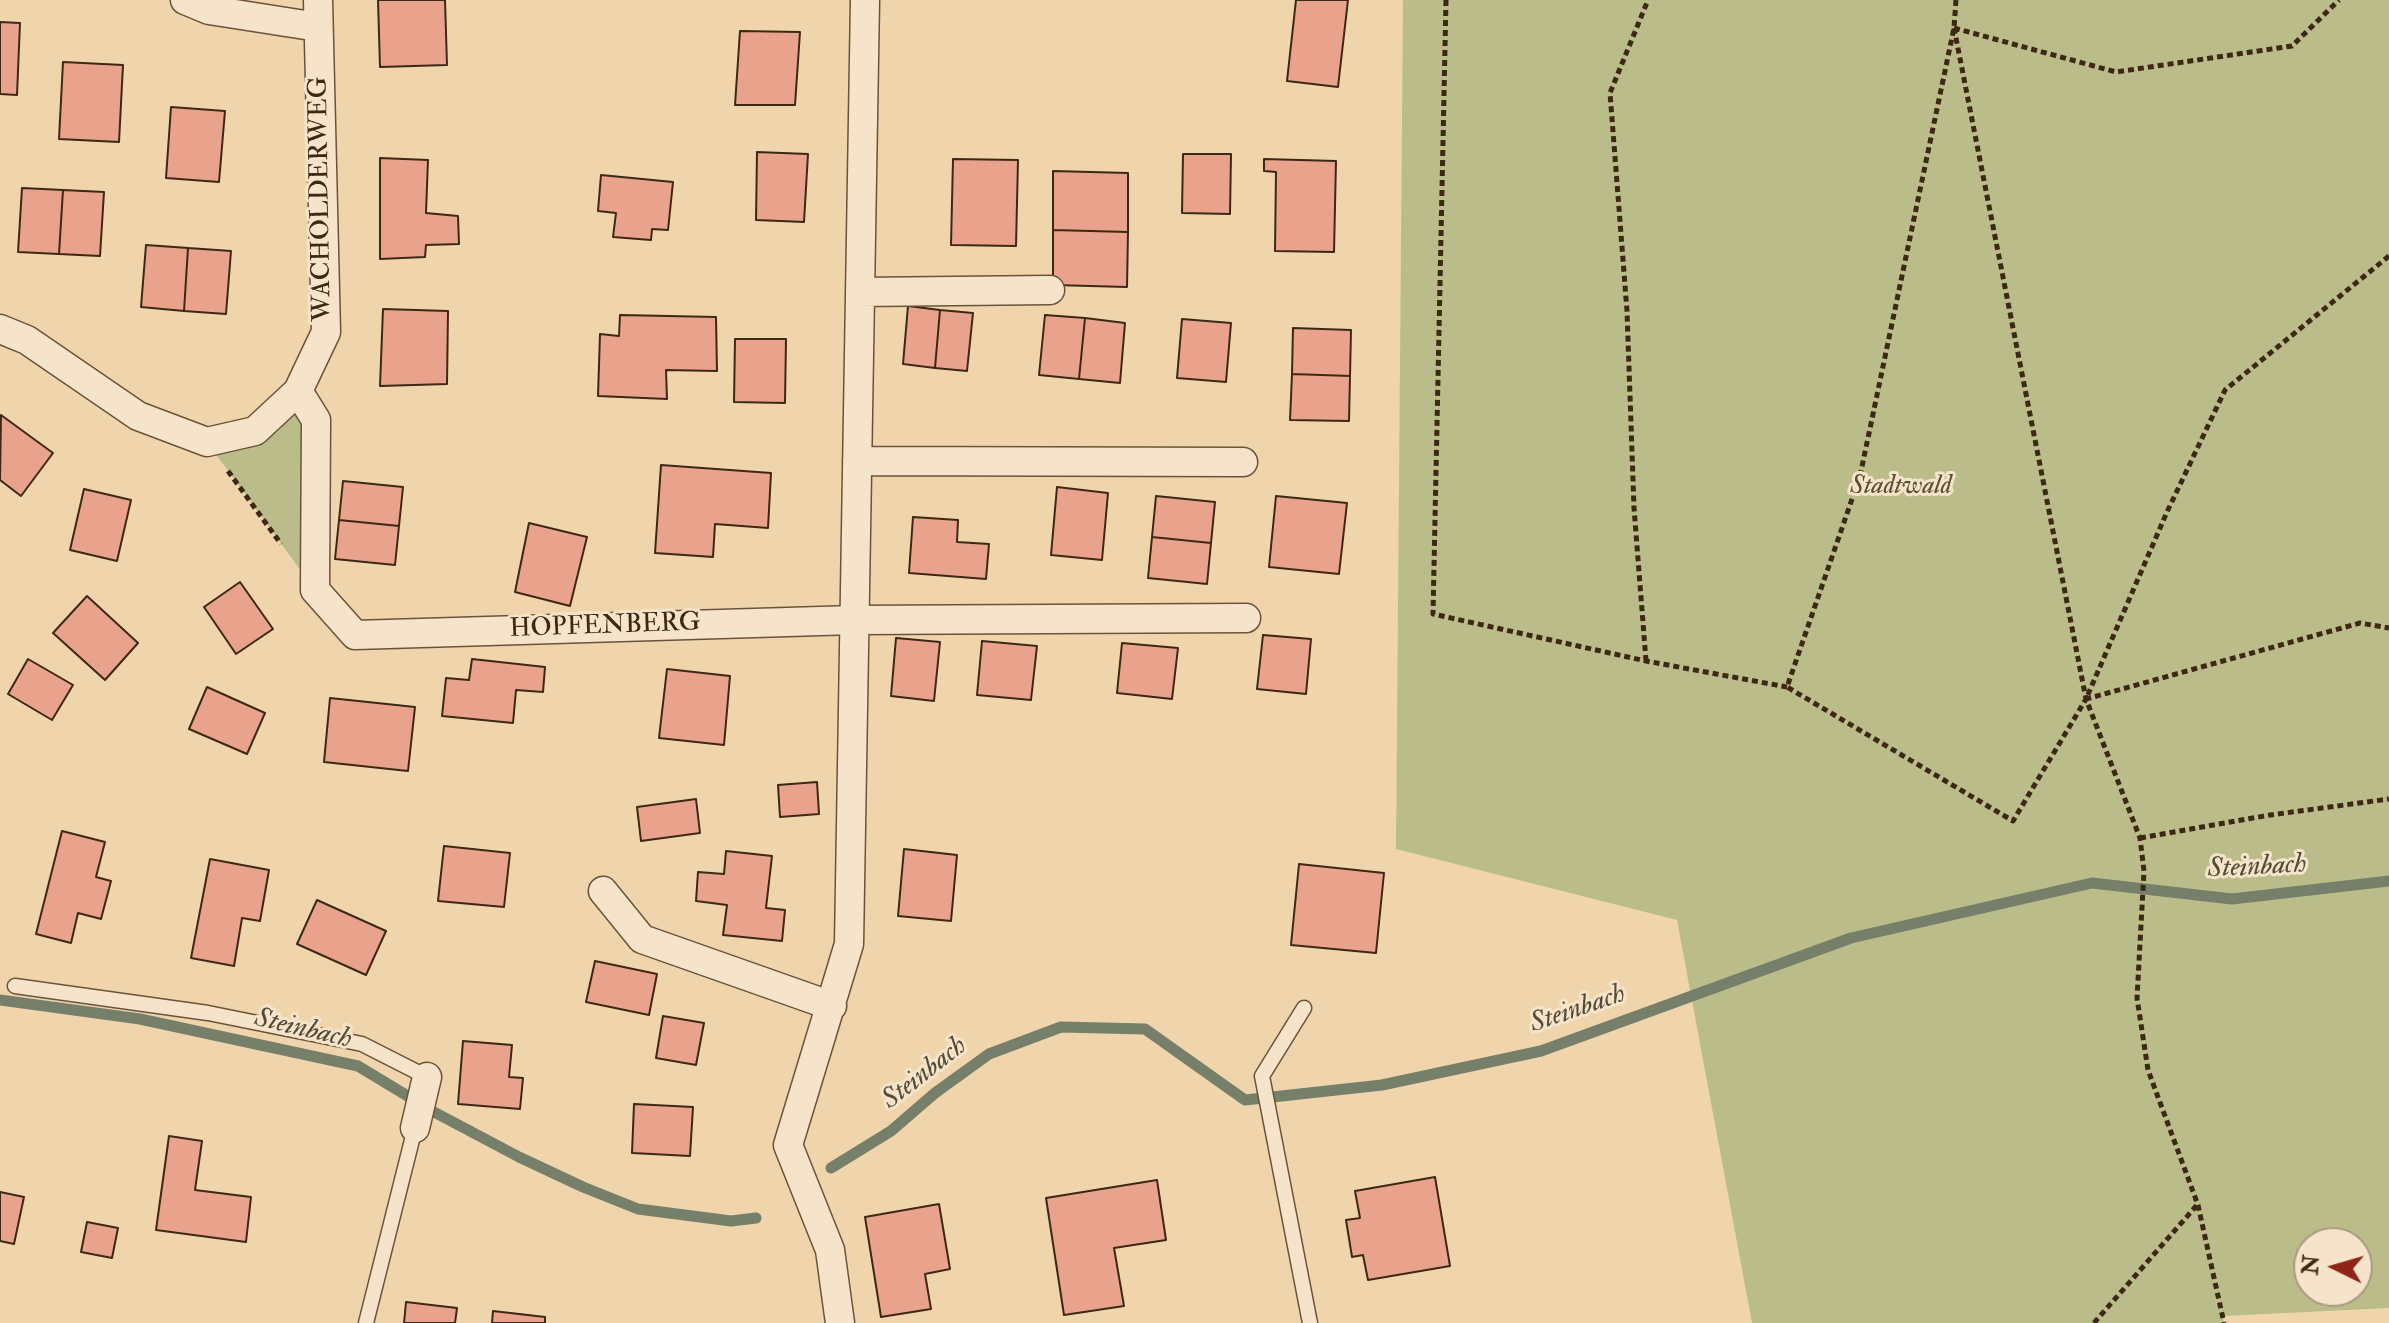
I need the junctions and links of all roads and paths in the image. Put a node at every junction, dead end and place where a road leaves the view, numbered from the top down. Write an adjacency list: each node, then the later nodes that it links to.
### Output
1 (185, 0): 7 (street)
2 (865, 0): 11 (street)
3 (1446, 0): 21 (path)
4 (1648, 0): 21 (path)
5 (1956, 0): 8 (path)
6 (2339, 0): 8 (path)
7 (318, 14): 13 (street, WACHOLDERWEG)
8 (1954, 28): 22 (path); 23 (path)
9 (2389, 256): 23 (path)
10 (1050, 290): 11 (street)
11 (860, 292): 15 (street)
12 (0, 329): 14 (street)
13 (298, 391): 14 (street, WACHOLDERWEG); 17 (street)
14 (207, 442): 17 (path)
15 (857, 461): 16 (street); 19 (street)
16 (1243, 462)
17 (315, 590): 19 (street, HOPFENBERG)
18 (1246, 618): 19 (street, HOPFENBERG)
19 (854, 620): 28 (street)
20 (2389, 628): 23 (path)
21 (1646, 661): 22 (path)
22 (1787, 687): 23 (path)
23 (2086, 699): 25 (path)
24 (2389, 799): 25 (path)
25 (2140, 838): 32 (path)
26 (603, 891): 28 (street)
27 (15, 986): 30 (lane)
28 (832, 1006): 34 (street)
29 (1304, 1008): 35 (lane)
30 (427, 1077): 31 (street)
31 (415, 1128): 33 (lane)
32 (2198, 1205): 36 (path); 37 (path)
33 (366, 1323)
34 (840, 1323)
35 (1310, 1323)
36 (2094, 1323)
37 (2224, 1323)

